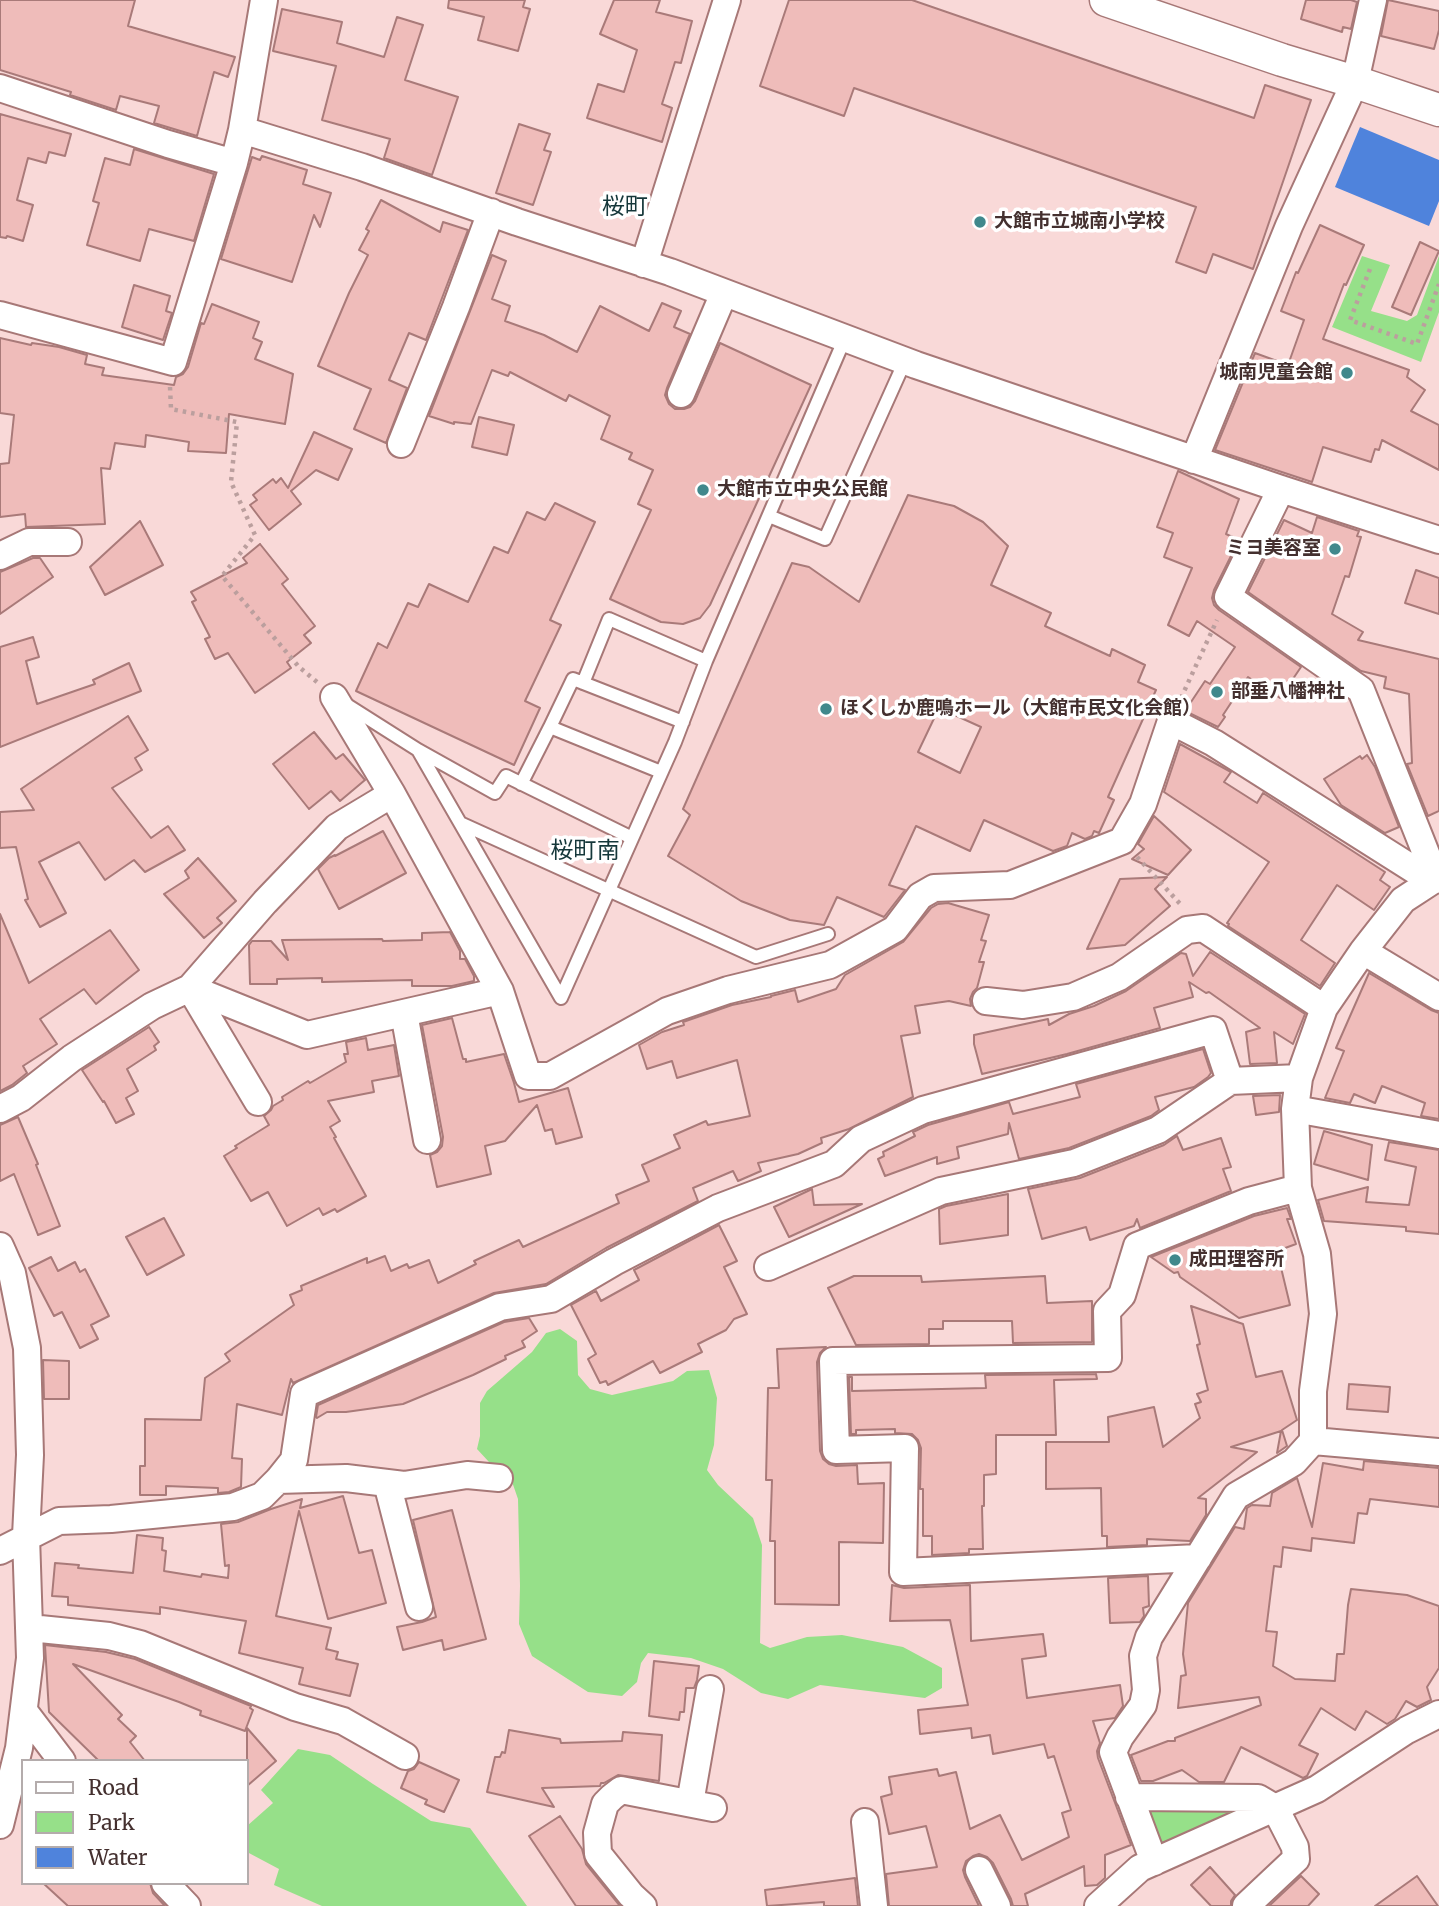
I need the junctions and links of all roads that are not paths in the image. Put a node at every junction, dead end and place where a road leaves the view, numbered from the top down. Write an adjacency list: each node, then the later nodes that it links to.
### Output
1 (264, 0): 8 (street)
2 (727, 0): 11 (street)
3 (1106, 0): 5 (street)
4 (1373, 0): 5 (street)
5 (1354, 82): 7 (street); 18 (street)
6 (0, 88): 9 (street)
7 (1439, 110)
8 (242, 130): 9 (street); 10 (street)
9 (234, 163): 13 (street)
10 (491, 212): 11 (street); 17 (street)
11 (645, 264): 12 (street)
12 (724, 293): 14 (street); 16 (street)
13 (0, 315)
14 (845, 338): 15 (street); 20 (lane)
15 (905, 361): 18 (street); 20 (lane)
16 (681, 394)
17 (401, 444)
18 (1194, 460): 19 (street)
19 (1281, 489): 21 (street); 35 (street)
20 (769, 516): 24 (lane)
21 (1439, 540)
22 (68, 542): 23 (street)
23 (0, 556)
24 (706, 661): 25 (lane); 27 (lane)
25 (583, 683): 27 (lane); 28 (lane)
26 (334, 697): 29 (lane); 32 (street)
27 (683, 722): 30 (lane)
28 (550, 727): 30 (lane); 31 (lane)
29 (418, 750): 31 (lane); 33 (lane)
30 (661, 772): 34 (lane)
31 (521, 784): 34 (lane)
32 (392, 794): 39 (street); 40 (street)
33 (460, 823): 36 (lane); 36 (lane)
34 (632, 838): 36 (lane)
35 (1436, 880): 38 (street); 40 (street)
36 (608, 891): 37 (lane)
37 (828, 934)
38 (1363, 951): 41 (street); 43 (street)
39 (190, 988): 44 (street); 47 (street); 49 (street)
40 (500, 990): 44 (street)
41 (1439, 997)
42 (986, 1001): 43 (street)
43 (1324, 1008): 45 (street)
44 (404, 1013): 51 (street)
45 (1299, 1078): 46 (street); 48 (street)
46 (1230, 1081): 54 (street); 58 (street)
47 (258, 1102)
48 (1295, 1109): 50 (street); 52 (street)
49 (0, 1110)
50 (1439, 1135)
51 (426, 1140)
52 (1298, 1188): 55 (street); 62 (street)
53 (0, 1246): 60 (street)
54 (768, 1267)
55 (1313, 1441): 56 (street); 62 (street)
56 (1439, 1452)
57 (499, 1478): 59 (street)
58 (278, 1480): 59 (street); 60 (street)
59 (387, 1483): 63 (street)
60 (26, 1536): 61 (street); 64 (street)
61 (0, 1550)
62 (1198, 1558): 70 (street)
63 (419, 1607)
64 (30, 1628): 66 (street); 68 (street)
65 (710, 1689): 78 (street)
66 (24, 1711): 69 (street); 73 (street)
67 (1439, 1714): 71 (street)
68 (405, 1756)
69 (60, 1759)
70 (1129, 1797): 71 (street); 74 (street)
71 (1275, 1808): 74 (street); 82 (street)
72 (865, 1822): 79 (street)
73 (0, 1825)
74 (1154, 1862): 81 (street)
75 (979, 1870): 80 (street)
76 (167, 1885): 77 (street)
77 (187, 1906)
78 (643, 1906)
79 (874, 1906)
80 (997, 1906)
81 (1098, 1906)
82 (1246, 1906)

